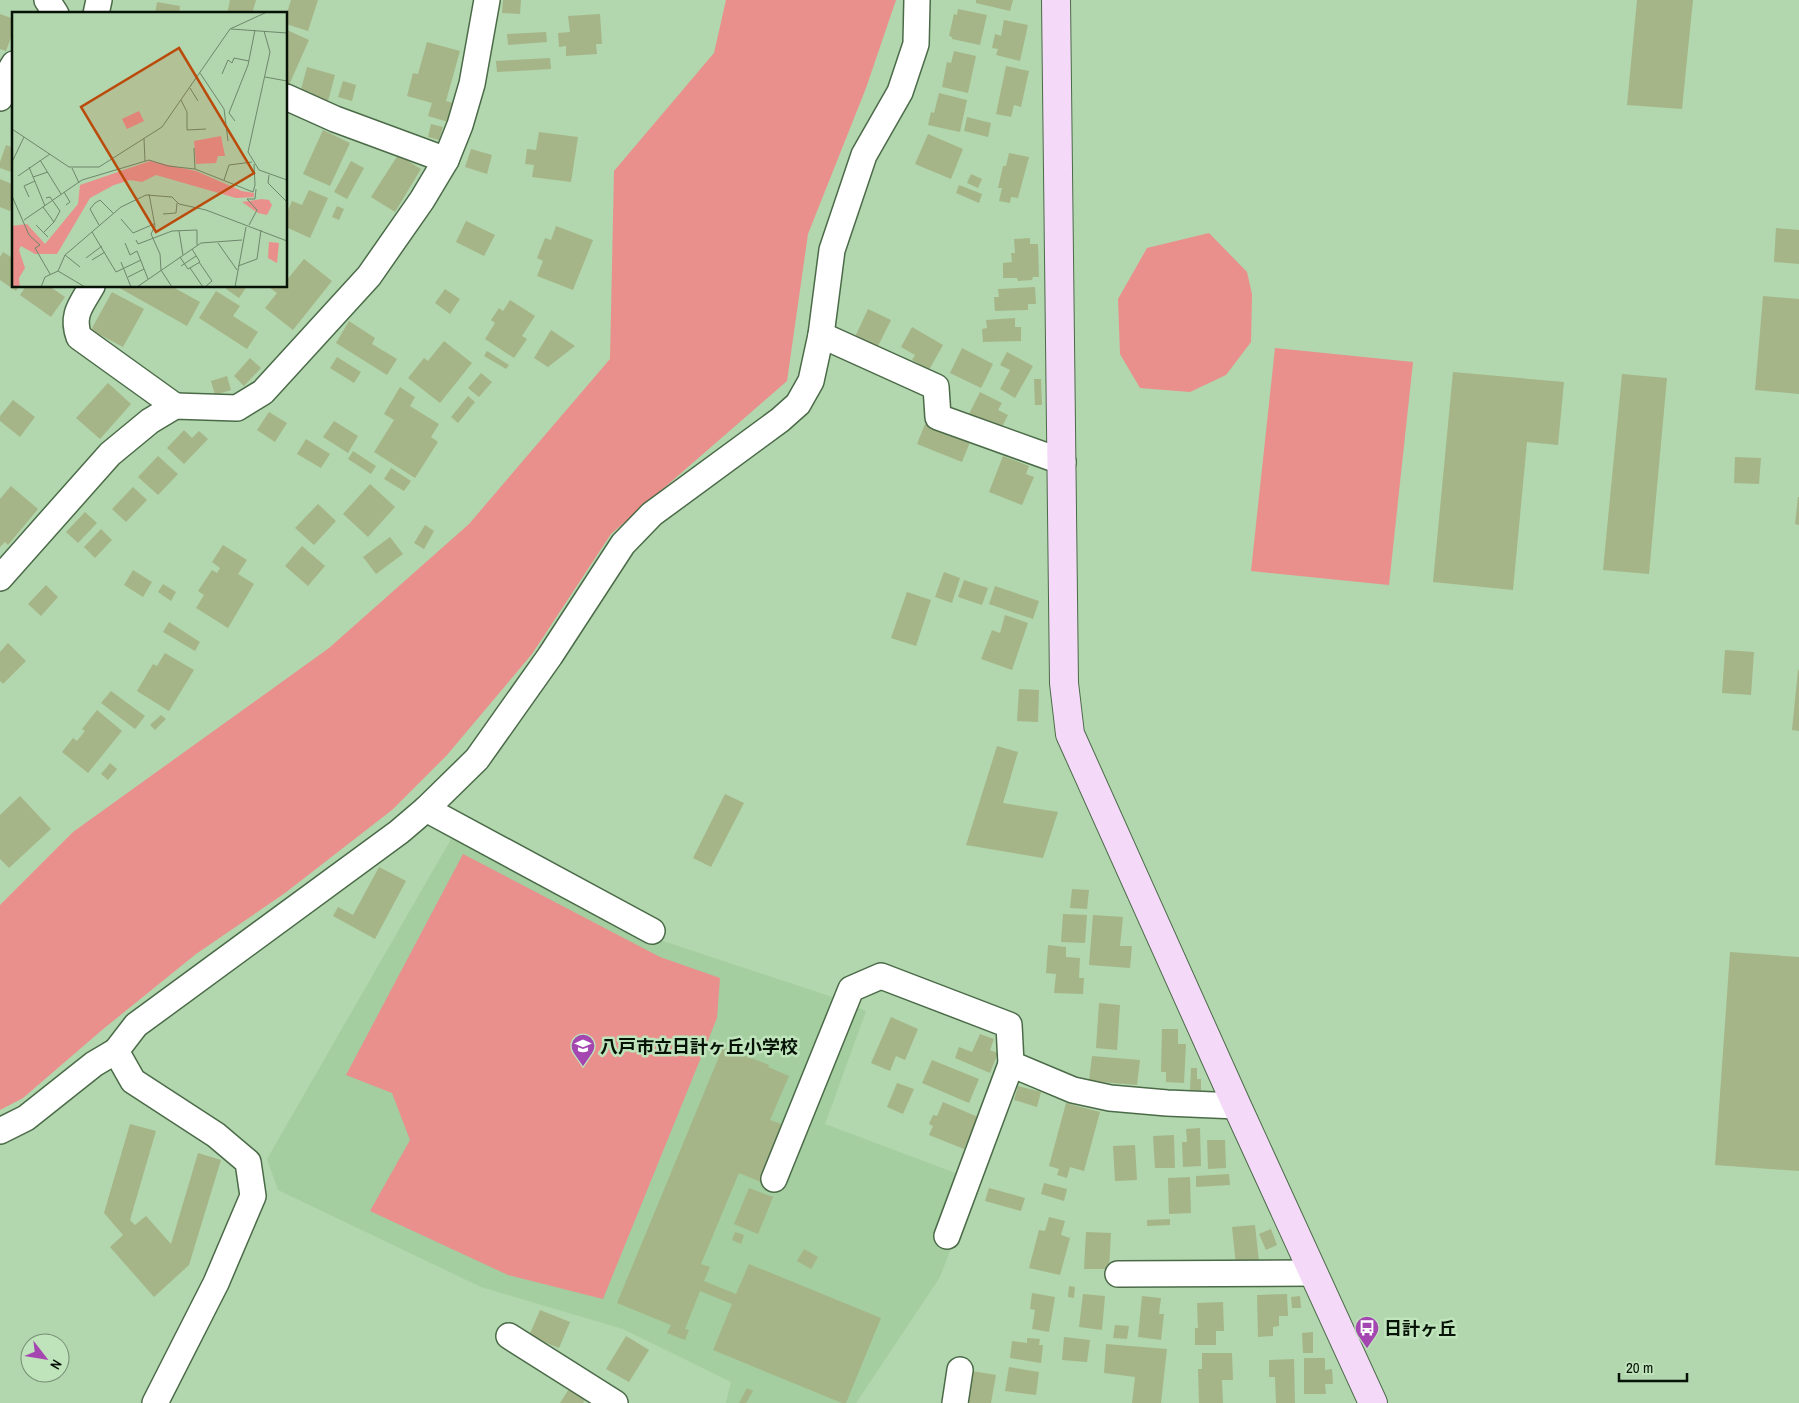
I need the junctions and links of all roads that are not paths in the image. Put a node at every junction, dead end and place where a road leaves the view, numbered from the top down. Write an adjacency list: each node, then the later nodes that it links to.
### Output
1 (47, 0): 5 (street)
2 (487, 0): 9 (street)
3 (917, 0): 11 (street)
4 (1056, 0): 13 (street)
5 (55, 12)
6 (12, 67): 7 (street)
7 (0, 98)
8 (288, 98): 9 (street)
9 (446, 160): 12 (street)
10 (91, 288): 12 (street)
11 (821, 335): 13 (street); 15 (street)
12 (175, 406): 14 (street)
13 (1063, 462): 19 (street)
14 (0, 578)
15 (426, 809): 16 (street); 17 (street)
16 (652, 931)
17 (116, 1051): 20 (street); 27 (street)
18 (1011, 1064): 19 (street); 21 (street); 22 (street)
19 (1237, 1106): 23 (street)
20 (0, 1131)
21 (774, 1180)
22 (947, 1236)
23 (1313, 1273): 24 (street); 30 (street)
24 (1118, 1274)
25 (508, 1336): 28 (street)
26 (960, 1370): 29 (street)
27 (155, 1403)
28 (615, 1403)
29 (955, 1403)
30 (1373, 1403)

